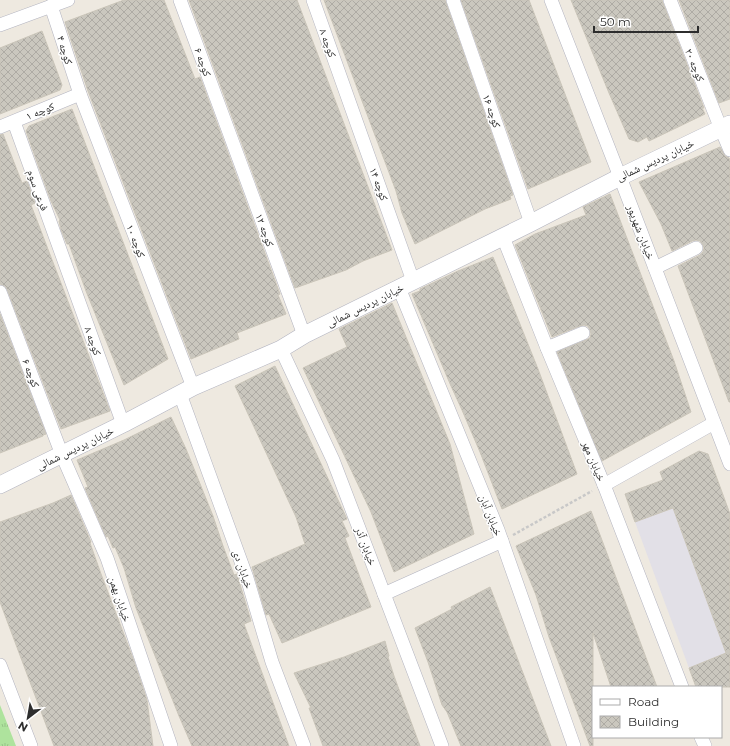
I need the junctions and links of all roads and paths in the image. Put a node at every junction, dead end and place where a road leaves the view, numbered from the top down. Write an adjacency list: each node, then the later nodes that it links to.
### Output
1 (180, 0): 11 (street, کوچه ۶)
2 (313, 0): 8 (street, کوچه ۸)
3 (453, 0): 16 (street, کوچه ۱۶)
4 (551, 0): 15 (street, خیابان شهریور)
5 (670, 0): 13 (street, کوچه ۲۰)
6 (60, 2): 7 (street); 9 (street, کوچه ۴)
7 (0, 26)
8 (344, 87): 21 (street, کوچه ۱۴)
9 (80, 94): 10 (street, کوچه ۱); 27 (street, کوچه ۱۰)
10 (14, 122): 12 (street, کوچه ۱); 19 (street, فرعی سوم)
11 (226, 125): 24 (street, کوچه ۱۲)
12 (0, 127)
13 (725, 127): 14 (street, کوچه ۲۰); 15 (street, خیابان پردیس شمالی)
14 (730, 150)
15 (620, 177): 16 (street, خیابان پردیس شمالی); 20 (street, خیابان شهریور)
16 (531, 223): 17 (street, خیابان پردیس شمالی)
17 (503, 237): 21 (street, خیابان پردیس شمالی); 25 (street, خیابان مهر)
18 (696, 248): 20 (street)
19 (63, 258): 29 (street, کوچه ۸)
20 (655, 268): 28 (street, خیابان شهریور)
21 (406, 285): 24 (street, خیابان پردیس شمالی); 34 (street, خیابان آبان)
22 (0, 292): 30 (street, کوچه ۶)
23 (583, 333): 25 (street)
24 (304, 335): 26 (street, خیابان پردیس شمالی)
25 (547, 348): 33 (street, خیابان مهر)
26 (281, 349): 27 (street, خیابان پردیس شمالی); 35 (street, خیابان آذر)
27 (186, 391): 29 (street, خیابان پردیس شمالی); 40 (street, خیابان دی)
28 (714, 422): 31 (street, خیابان شهریور); 33 (street)
29 (123, 424): 30 (street, خیابان پردیس شمالی)
30 (62, 455): 32 (street, خیابان پردیس شمالی); 39 (street, خیابان بهمن)
31 (730, 464)
32 (0, 484)
33 (604, 485): 34 (path); 37 (street, خیابان مهر)
34 (502, 541): 35 (street); 42 (street, خیابان آبان)
35 (384, 594): 41 (street, خیابان آذر)
36 (0, 665): 38 (street)
37 (682, 686)
38 (31, 746)
39 (172, 746)
40 (304, 746)
41 (442, 746)
42 (574, 746)

